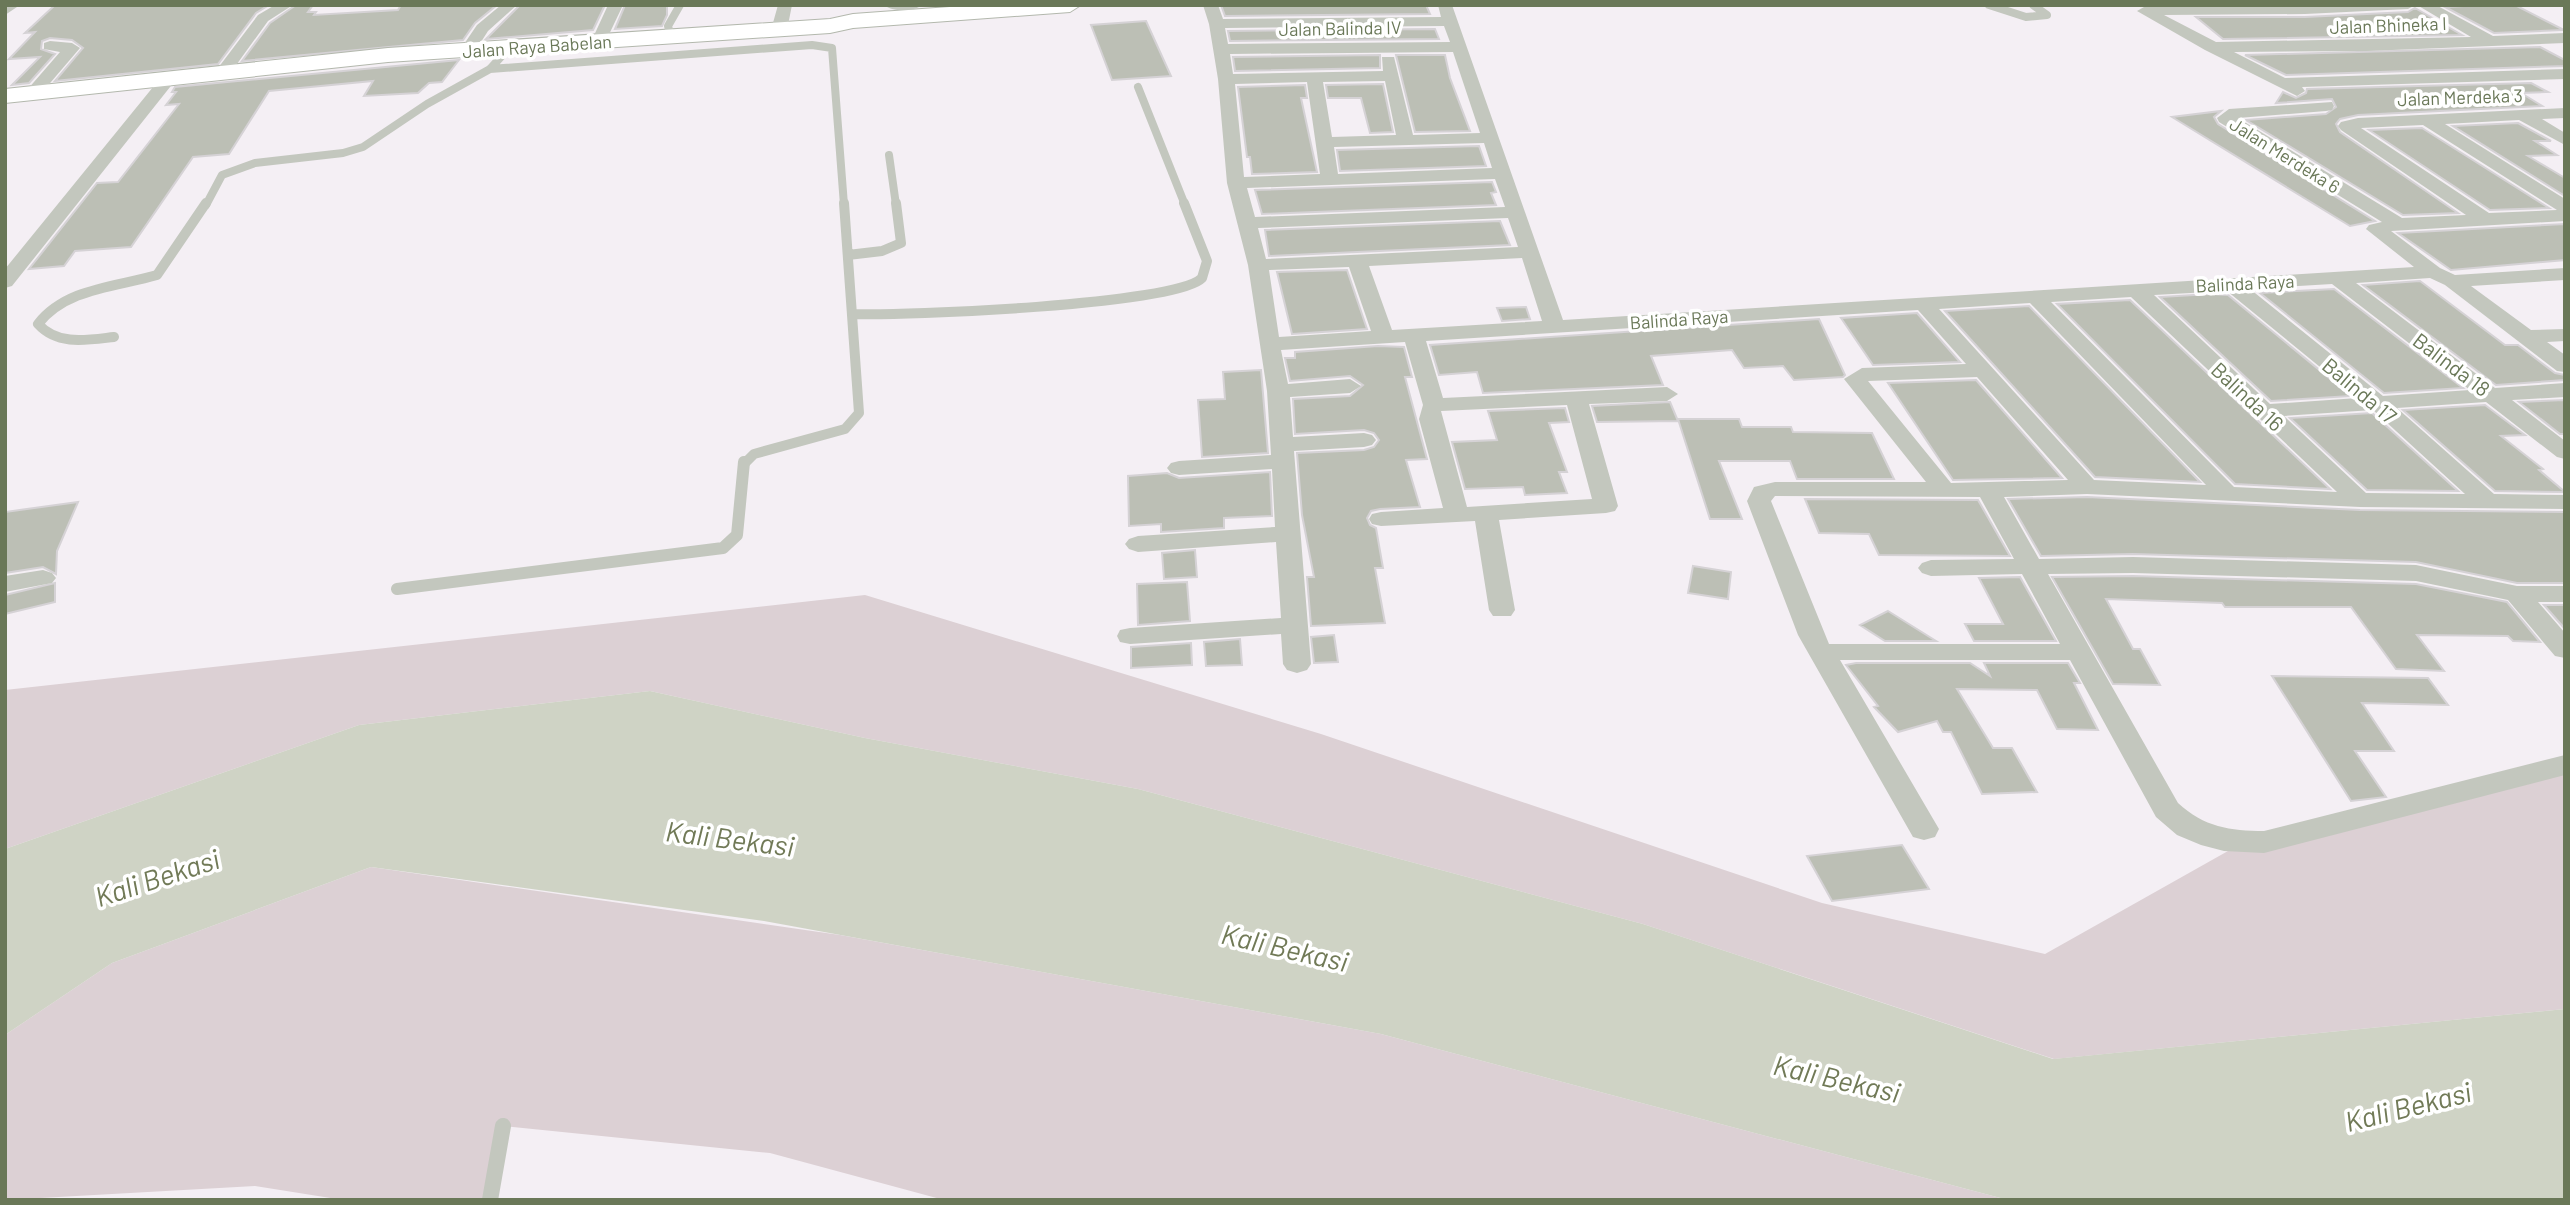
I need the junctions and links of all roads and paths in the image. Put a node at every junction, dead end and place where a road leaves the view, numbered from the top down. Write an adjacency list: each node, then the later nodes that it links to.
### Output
1 (13, 5): 16 (street)
2 (286, 5): 34 (street)
3 (510, 5): 32 (street)
4 (616, 5): 24 (street)
5 (680, 5): 21 (lane)
6 (785, 5): 20 (street)
7 (891, 5): 8 (street)
8 (915, 5)
9 (1070, 5): 14 (main road, Jalan Raya Babelan)
10 (1989, 5): 11 (lane)
11 (2033, 5)
12 (2408, 5): 15 (street)
13 (2424, 5): 23 (street)
14 (1027, 7): 20 (main road, Jalan Raya Babelan)
15 (2138, 8): 29 (street)
16 (5, 11)
17 (1448, 13): 19 (street); 28 (street)
18 (1213, 15): 19 (street); 31 (street)
19 (1329, 23): 26 (street)
20 (779, 30): 21 (main road, Jalan Raya Babelan)
21 (671, 37): 24 (main road, Jalan Raya Babelan)
22 (2565, 38): 23 (street, Jalan Bhineka I)
23 (2490, 41): 29 (street, Jalan Bhineka I); 36 (street)
24 (599, 42): 30 (main road, Jalan Raya Babelan)
25 (50, 46): 42 (street)
26 (1336, 47): 27 (street, Jalan Balinda IV); 31 (street, Jalan Balinda IV)
27 (1384, 47): 28 (street, Jalan Balinda IV); 35 (street)
28 (1459, 47): 49 (street)
29 (2211, 47): 40 (street)
30 (509, 48): 32 (main road, Jalan Raya Babelan); 33 (lane)
31 (1221, 49): 39 (street)
32 (468, 50): 34 (main road, Jalan Raya Babelan)
33 (490, 69): 65 (lane); 81 (lane)
34 (223, 72): 38 (main road, Jalan Raya Babelan)
35 (1392, 76): 37 (street); 50 (street)
36 (2560, 76): 40 (street)
37 (1314, 78): 39 (street); 52 (street)
38 (168, 79): 42 (main road, Jalan Raya Babelan); 72 (street)
39 (1226, 79): 56 (street)
40 (2282, 83): 44 (street)
41 (1138, 87): 77 (lane)
42 (33, 93): 43 (main road, Jalan Raya Babelan)
43 (5, 96)
44 (2326, 106): 48 (street); 63 (street, Jalan Merdeka 6)
45 (2565, 113): 46 (street, Jalan Merdeka 3)
46 (2524, 116): 47 (street, Jalan Merdeka 3); 51 (street)
47 (2424, 119): 48 (street, Jalan Merdeka 3); 58 (street)
48 (2358, 123): 61 (street)
49 (1490, 138): 50 (street); 54 (street)
50 (1406, 140): 52 (street)
51 (2565, 140)
52 (1324, 142): 55 (street)
53 (890, 155): 65 (lane)
54 (1503, 173): 57 (street); 59 (street)
55 (1330, 179): 56 (street); 57 (street)
56 (1236, 183): 62 (street)
57 (1370, 197): 59 (street); 62 (street)
58 (2565, 207)
59 (1516, 212): 64 (street)
60 (2565, 215): 61 (street)
61 (2486, 220): 63 (street)
62 (1247, 223): 67 (street)
63 (2398, 224): 68 (street)
64 (1529, 252): 66 (street); 78 (street)
65 (848, 255): 77 (lane)
66 (1357, 260): 67 (street); 83 (street)
67 (1258, 265): 84 (street)
68 (2433, 272): 70 (street, Balinda Raya); 71 (street)
69 (2565, 274): 71 (street)
70 (2337, 278): 73 (street, Balinda Raya); 90 (street, Balinda 18)
71 (2452, 281): 82 (street)
72 (5, 282)
73 (2230, 283): 74 (street, Balinda Raya); 93 (street, Balinda 17)
74 (2137, 291): 75 (street, Balinda Raya); 95 (street, Balinda 16)
75 (2036, 298): 76 (street, Balinda Raya); 103 (street)
76 (1924, 304): 78 (street, Balinda Raya); 86 (street)
77 (853, 314): 116 (lane)
78 (1555, 327): 79 (street, Balinda Raya)
79 (1414, 335): 83 (street, Balinda Raya); 94 (street)
80 (2565, 335): 82 (street)
81 (114, 337)
82 (2527, 337): 85 (street)
83 (1384, 338): 84 (street, Balinda Raya)
84 (1269, 344): 89 (street)
85 (2565, 366)
86 (1984, 370): 100 (street); 101 (street)
87 (1350, 386): 89 (street)
88 (2565, 390): 90 (street)
89 (1278, 391): 98 (street)
90 (2491, 393): 93 (street); 97 (street, Balinda 18)
91 (1667, 394): 92 (street)
92 (1576, 399): 94 (street); 107 (street)
93 (2377, 402): 95 (street); 105 (street, Balinda 17)
94 (1434, 405): 108 (street)
95 (2264, 411): 104 (street, Balinda 16)
96 (1364, 440): 98 (street)
97 (2565, 452)
98 (1283, 453): 99 (street); 110 (street)
99 (1179, 468)
100 (2087, 487): 102 (street); 103 (street)
101 (1944, 489): 102 (street); 123 (street)
102 (1987, 490): 112 (street)
103 (2227, 492): 104 (street)
104 (2360, 500): 105 (street)
105 (2487, 501): 106 (street)
106 (2565, 502)
107 (1486, 513): 108 (street); 119 (street)
108 (1457, 514): 109 (street)
109 (1381, 519)
110 (1289, 534): 111 (street); 120 (street)
111 (1138, 544)
112 (2032, 567): 113 (street); 117 (street); 124 (street)
113 (1931, 568)
114 (43, 578): 115 (street)
115 (5, 584)
116 (397, 589)
117 (2517, 594): 118 (street); 122 (street)
118 (2565, 594)
119 (1502, 610)
120 (1295, 625): 121 (street); 125 (street)
121 (1130, 636)
122 (2565, 650)
123 (1822, 652): 124 (street); 127 (street)
124 (2079, 652): 126 (street)
125 (1297, 664)
126 (2565, 765)
127 (1924, 829)
128 (503, 1126): 129 (lane)
129 (489, 1200)

